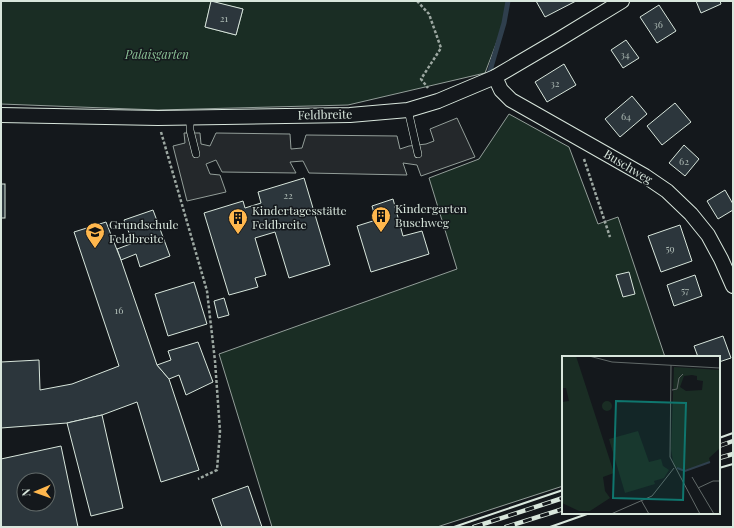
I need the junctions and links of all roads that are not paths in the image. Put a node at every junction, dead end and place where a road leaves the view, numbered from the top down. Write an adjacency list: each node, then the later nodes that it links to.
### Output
1 (622, 1): 2 (street, Feldbreite)
2 (495, 77): 3 (street, Feldbreite); 8 (street, Buschweg)
3 (408, 110): 5 (street, Feldbreite); 7 (lane)
4 (1, 115): 5 (street, Feldbreite)
5 (190, 117): 6 (lane)
6 (196, 154)
7 (418, 154)
8 (733, 286)

